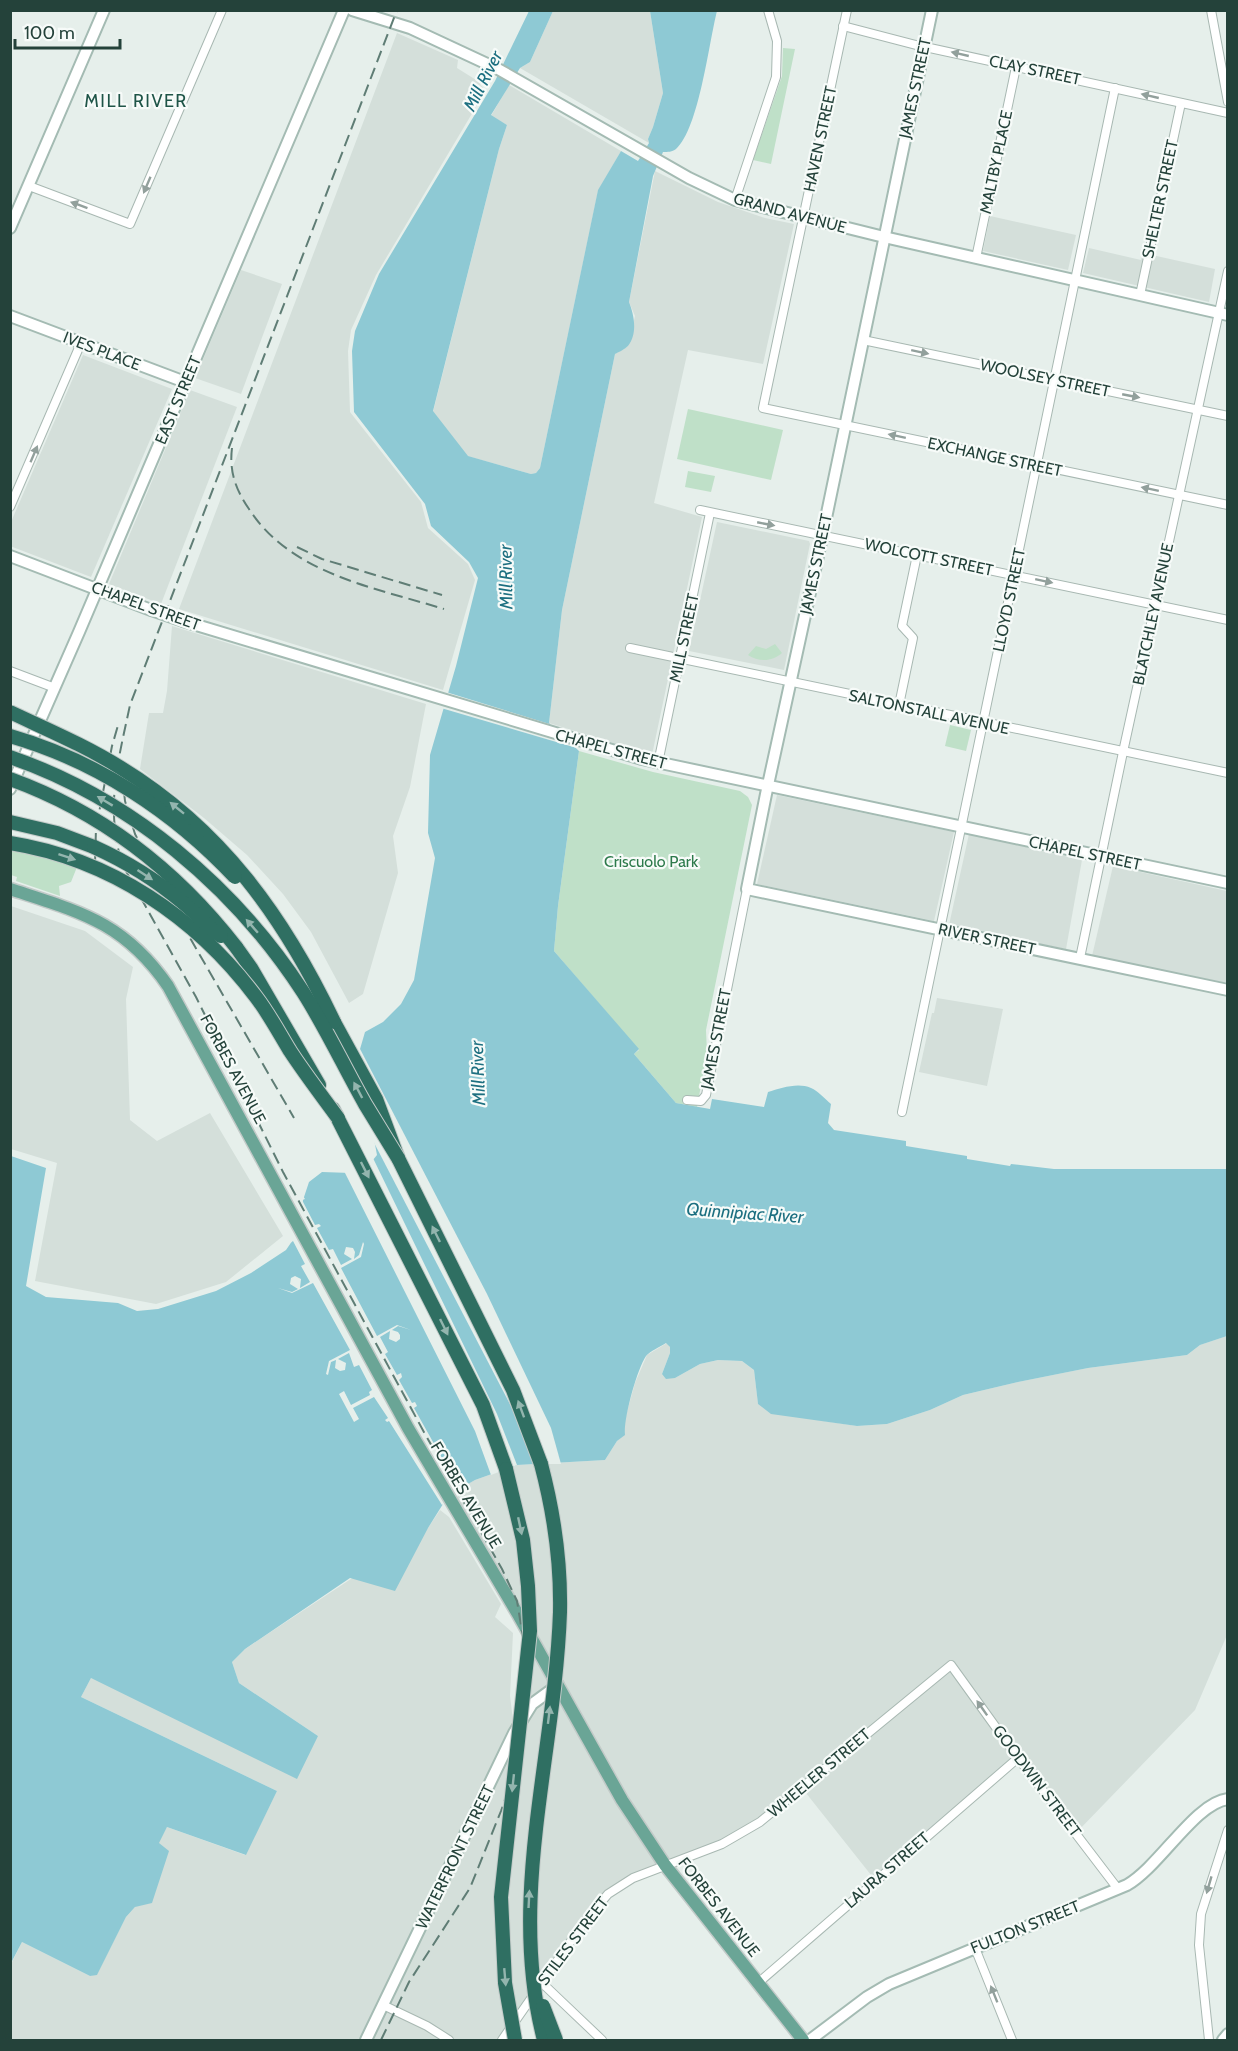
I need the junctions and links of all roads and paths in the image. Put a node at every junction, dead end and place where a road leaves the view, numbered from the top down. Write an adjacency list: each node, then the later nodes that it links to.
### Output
1 (104, 10): 16 (main road)
2 (222, 10): 16 (street, one-way to 16)
3 (344, 10): 30 (main road, EAST STREET)
4 (352, 10): 17 (main road, GRAND AVENUE)
5 (768, 10): 17 (street)
6 (847, 10): 9 (street, HAVEN STREET)
7 (932, 10): 10 (main road, JAMES STREET)
8 (1211, 10): 13 (street)
9 (843, 26): 10 (street, CLAY STREET); 18 (street, HAVEN STREET)
10 (924, 46): 11 (street, CLAY STREET, one-way to 10); 20 (main road, JAMES STREET)
11 (1016, 67): 12 (street, CLAY STREET); 21 (street, MALTBY PLACE)
12 (1115, 88): 14 (street, CLAY STREET, one-way to 12); 23 (street, LLOYD STREET)
13 (1227, 102)
14 (1181, 103): 15 (street, CLAY STREET); 24 (street, SHELTER STREET)
15 (1227, 113)
16 (28, 186): 19 (main road)
17 (735, 200): 18 (main road, GRAND AVENUE)
18 (803, 218): 20 (main road, GRAND AVENUE); 31 (street, HAVEN STREET)
19 (10, 228)
20 (884, 237): 21 (main road, GRAND AVENUE); 27 (main road, JAMES STREET)
21 (976, 258): 23 (main road, GRAND AVENUE)
22 (1227, 271): 25 (street, BLATCHLEY AVENUE)
23 (1075, 280): 24 (main road, GRAND AVENUE); 29 (street, LLOYD STREET)
24 (1140, 295): 25 (main road, GRAND AVENUE)
25 (1223, 313): 32 (street, BLATCHLEY AVENUE)
26 (10, 316): 28 (main road, IVES PLACE)
27 (862, 340): 29 (street, WOOLSEY STREET, one-way to 29); 34 (main road, JAMES STREET)
28 (81, 343): 30 (main road, IVES PLACE); 38 (street, one-way to 28)
29 (1054, 381): 32 (street, WOOLSEY STREET, one-way to 32); 35 (street, LLOYD STREET)
30 (190, 383): 45 (main road, EAST STREET)
31 (763, 408): 34 (street, EXCHANGE STREET)
32 (1197, 410): 33 (street, WOOLSEY STREET); 36 (street, BLATCHLEY AVENUE)
33 (1227, 416)
34 (845, 425): 35 (street, EXCHANGE STREET, one-way to 34); 41 (main road, JAMES STREET)
35 (1036, 466): 36 (street, EXCHANGE STREET, one-way to 35); 44 (street, LLOYD STREET)
36 (1178, 495): 37 (street, EXCHANGE STREET); 46 (street, BLATCHLEY AVENUE)
37 (1227, 505)
38 (10, 507)
39 (700, 510): 40 (street, WOLCOTT STREET)
40 (710, 513): 41 (street, WOLCOTT STREET, one-way to 41); 49 (street, MILL STREET)
41 (822, 536): 42 (street, WOLCOTT STREET); 51 (main road, JAMES STREET)
42 (917, 555): 44 (street, WOLCOTT STREET); 53 (street)
43 (10, 556): 45 (main road, CHAPEL STREET)
44 (1014, 575): 46 (street, WOLCOTT STREET, one-way to 46); 55 (street, LLOYD STREET)
45 (97, 589): 52 (main road, EAST STREET); 59 (main road, CHAPEL STREET, bridge)
46 (1155, 604): 47 (street, WOLCOTT STREET); 57 (street, BLATCHLEY AVENUE)
47 (1227, 620)
48 (630, 648): 49 (street, SALTONSTALL AVENUE)
49 (680, 659): 51 (street, SALTONSTALL AVENUE); 59 (street, MILL STREET)
50 (10, 671): 52 (street)
51 (791, 682): 53 (street, SALTONSTALL AVENUE); 62 (main road, JAMES STREET)
52 (55, 688): 63 (main road, EAST STREET)
53 (899, 705): 55 (street, SALTONSTALL AVENUE)
54 (10, 712): 75 (highway, one-way to 54, bridge)
55 (983, 723): 57 (street, SALTONSTALL AVENUE); 65 (street, LLOYD STREET)
56 (10, 736): 75 (highway, bridge)
57 (1123, 752): 60 (street, SALTONSTALL AVENUE); 67 (street, BLATCHLEY AVENUE)
58 (10, 757): 79 (highway, one-way to 58, bridge)
59 (658, 763): 62 (main road, CHAPEL STREET)
60 (1227, 773)
61 (10, 779): 72 (highway, bridge)
62 (768, 786): 65 (main road, CHAPEL STREET); 70 (main road, JAMES STREET)
63 (10, 789)
64 (10, 822): 72 (highway, one-way to 72, bridge)
65 (961, 827): 67 (main road, CHAPEL STREET); 71 (street, LLOYD STREET)
66 (10, 843): 78 (highway, one-way to 78, bridge)
67 (1100, 856): 68 (main road, CHAPEL STREET); 73 (street, BLATCHLEY AVENUE)
68 (1227, 883)
69 (10, 889): 81 (main road, FORBES AVENUE)
70 (747, 889): 71 (main road, RIVER STREET); 76 (street, JAMES STREET)
71 (940, 929): 73 (main road, RIVER STREET); 77 (street, LLOYD STREET)
72 (236, 946): 78 (highway, bridge)
73 (1080, 958): 74 (main road, RIVER STREET)
74 (1227, 990)
75 (334, 1022): 79 (highway, bridge)
76 (687, 1100)
77 (902, 1112)
78 (338, 1118): 95 (highway, one-way to 95, bridge)
79 (398, 1158): 88 (highway, one-way to 79, bridge)
80 (957, 1673): 82 (street, GOODWIN STREET, one-way to 80); 85 (street, WHEELER STREET)
81 (558, 1685): 85 (main road, FORBES AVENUE); 90 (main road, WATERFRONT STREET)
82 (1018, 1758): 86 (street, GOODWIN STREET); 89 (street, LAURA STREET)
83 (1227, 1799): 86 (main road, FULTON STREET)
84 (1227, 1830): 102 (street, one-way to 102)
85 (665, 1866): 88 (street, STILES STREET); 89 (main road, FORBES AVENUE)
86 (1118, 1889): 87 (main road, FULTON STREET)
87 (975, 1948): 100 (main road, FULTON STREET); 101 (street, one-way to 87)
88 (538, 1981): 94 (street, STILES STREET); 96 (highway, bridge); 97 (highway, bridge); 98 (street)
89 (758, 1983): 99 (main road, FORBES AVENUE)
90 (383, 2006): 92 (main road, WATERFRONT STREET); 93 (street)
91 (1227, 2034): 103 (main road)
92 (366, 2040)
93 (449, 2040)
94 (502, 2040)
95 (515, 2040)
96 (544, 2040)
97 (556, 2040)
98 (602, 2040)
99 (803, 2040)
100 (810, 2040)
101 (1012, 2040)
102 (1209, 2040)
103 (1223, 2040)

